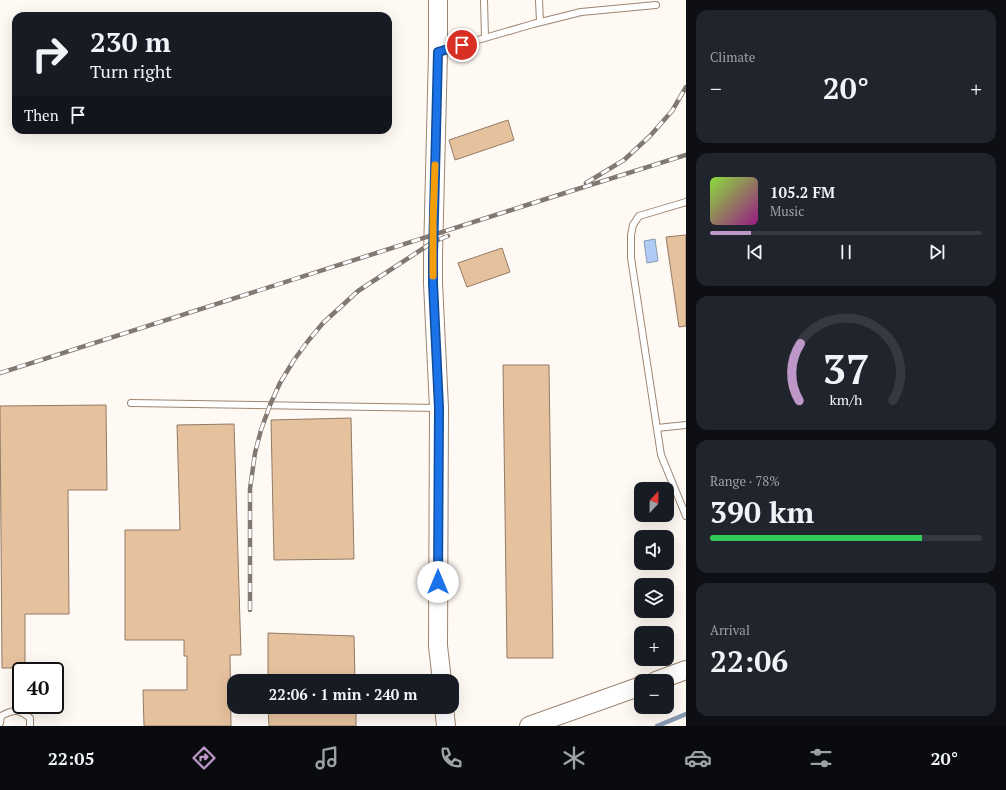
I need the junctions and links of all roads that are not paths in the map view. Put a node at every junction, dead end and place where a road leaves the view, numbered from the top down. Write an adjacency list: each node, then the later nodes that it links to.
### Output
1 (438, 0): 7 (street)
2 (484, 0): 6 (lane)
3 (539, 0): 5 (lane)
4 (656, 5): 5 (lane)
5 (540, 22): 6 (lane)
6 (485, 38): 7 (lane)
7 (438, 52): 10 (street)
8 (686, 202): 12 (lane)
9 (131, 403): 10 (lane)
10 (439, 408): 15 (street)
11 (686, 425): 12 (lane)
12 (657, 428): 13 (lane)
13 (686, 516)
14 (686, 670): 16 (street)
15 (441, 674)
16 (674, 674)
17 (634, 688): 22 (street)
18 (445, 714): 21 (street)
19 (0, 723): 20 (lane)
20 (30, 726)
21 (446, 726)
22 (529, 726)

